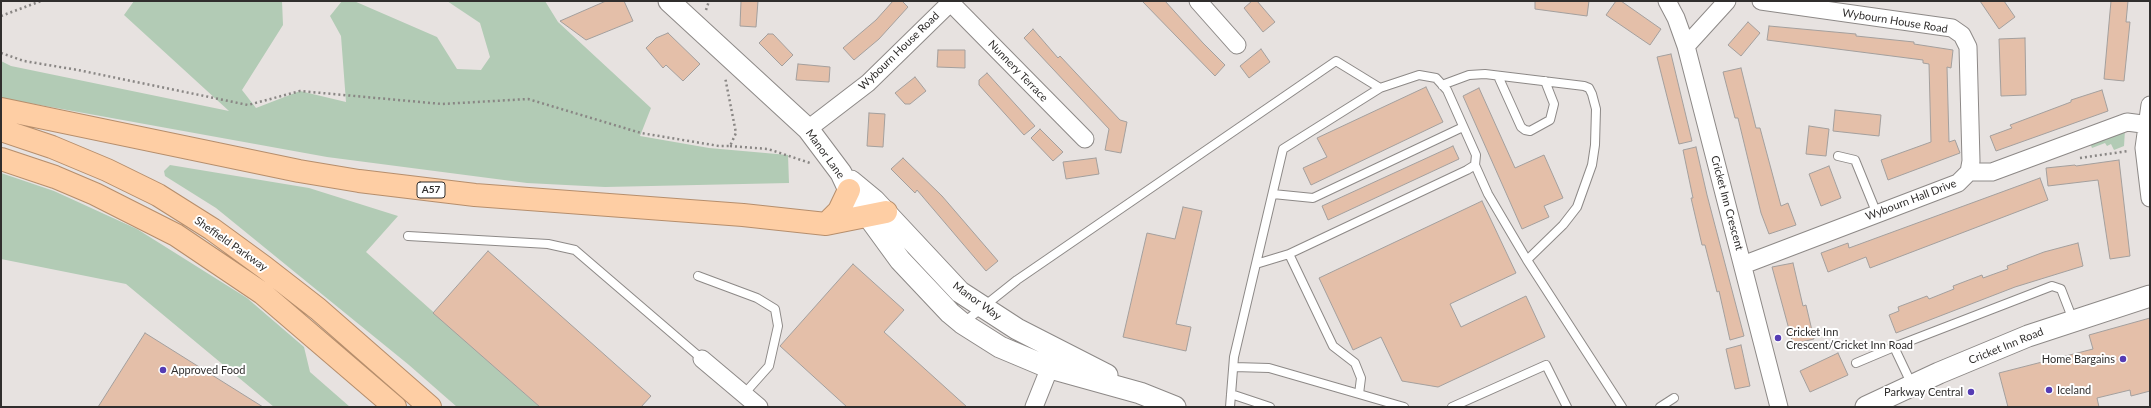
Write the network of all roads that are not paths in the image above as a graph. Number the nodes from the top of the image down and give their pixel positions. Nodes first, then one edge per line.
1 (1198, 1) edge
2 (1667, 1) edge
3 (1727, 1) edge
4 (1761, 1) edge
5 (951, 2) edge
6 (674, 3) edge
7 (1237, 44) dead end
8 (1686, 46) junction
9 (1498, 76) junction
10 (1545, 81) junction
11 (1442, 85) junction
12 (1380, 88) junction
13 (2150, 105) edge
14 (1, 109) edge
15 (2149, 125) edge
16 (1463, 127) junction
17 (808, 129) junction
18 (1, 130) edge
19 (1085, 140) dead end
20 (1838, 156) dead end
21 (1, 159) edge
22 (1475, 165) junction
23 (1969, 172) junction
24 (845, 182) junction
25 (1272, 194) junction
26 (2150, 198) edge
27 (877, 214) junction
28 (1877, 214) junction
29 (826, 224) junction
30 (408, 236) dead end
31 (1289, 254) junction
32 (1527, 260) junction
33 (1256, 264) junction
34 (1743, 265) junction
35 (698, 276) dead end
36 (2150, 296) edge
37 (982, 307) junction
38 (2074, 321) junction
39 (962, 323) junction
40 (1894, 347) junction
41 (1057, 348) junction
42 (702, 359) joint
43 (1856, 362) dead end
44 (1234, 367) junction
45 (1050, 368) junction
46 (1912, 386) junction
47 (1140, 393) junction
48 (744, 394) junction
49 (1231, 394) junction
50 (1359, 394) junction
51 (1674, 398) dead end
52 (395, 407) edge
53 (430, 407) edge
54 (759, 407) edge
55 (1034, 407) edge
56 (1175, 407) edge
57 (1230, 407) edge
58 (1270, 407) edge
59 (1404, 407) edge
60 (1452, 407) edge
61 (1567, 407) edge
62 (1622, 407) edge
63 (1660, 407) edge
64 (1780, 407) edge
65 (1866, 407) edge

1 - 7 street
2 - 8 street, Cricket Inn Crescent
3 - 8 street
4 - 23 street, Wybourn House Road
5 - 17 street, Wybourn House Road
5 - 19 street, Nunnery Terrace
6 - 17 street, Manor Lane
8 - 34 street, Cricket Inn Crescent
9 - 10 lane
9 - 10 lane
9 - 11 lane
10 - 32 lane
11 - 12 lane
11 - 16 lane
12 - 25 lane
12 - 37 lane
13 - 15 street
14 - 29 highway, A57
15 - 23 street, Wybourn Hall Drive
15 - 26 street
16 - 22 lane
16 - 25 lane
17 - 24 street, Manor Lane
18 - 53 highway, Sheffield Parkway
20 - 28 lane
21 - 52 highway, Sheffield Parkway
22 - 31 lane
22 - 32 lane
23 - 28 street, Wybourn Hall Drive
24 - 27 street, Manor Lane
24 - 29 highway
25 - 33 lane
27 - 29 highway, A57
27 - 37 street, Manor Way
27 - 39 street, Manor Lane
28 - 34 street, Wybourn Hall Drive
30 - 42 lane
31 - 33 lane
31 - 50 lane
32 - 62 lane
33 - 44 lane
34 - 64 street, Cricket Inn Crescent
35 - 48 lane
36 - 38 street, Cricket Inn Road
37 - 39 lane
37 - 41 street, Manor Way
38 - 40 lane
38 - 46 street, Cricket Inn Road
39 - 45 street, Manor Way
40 - 43 lane
40 - 46 lane
41 - 45 street
41 - 47 street, Manor Way
42 - 48 street
44 - 49 lane
44 - 50 lane
45 - 47 street, Manor Way
45 - 55 street
46 - 65 street, Cricket Inn Road
47 - 56 street, Manor Way
48 - 54 street
49 - 57 lane
49 - 58 lane
50 - 59 lane
51 - 63 lane
60 - 61 lane

